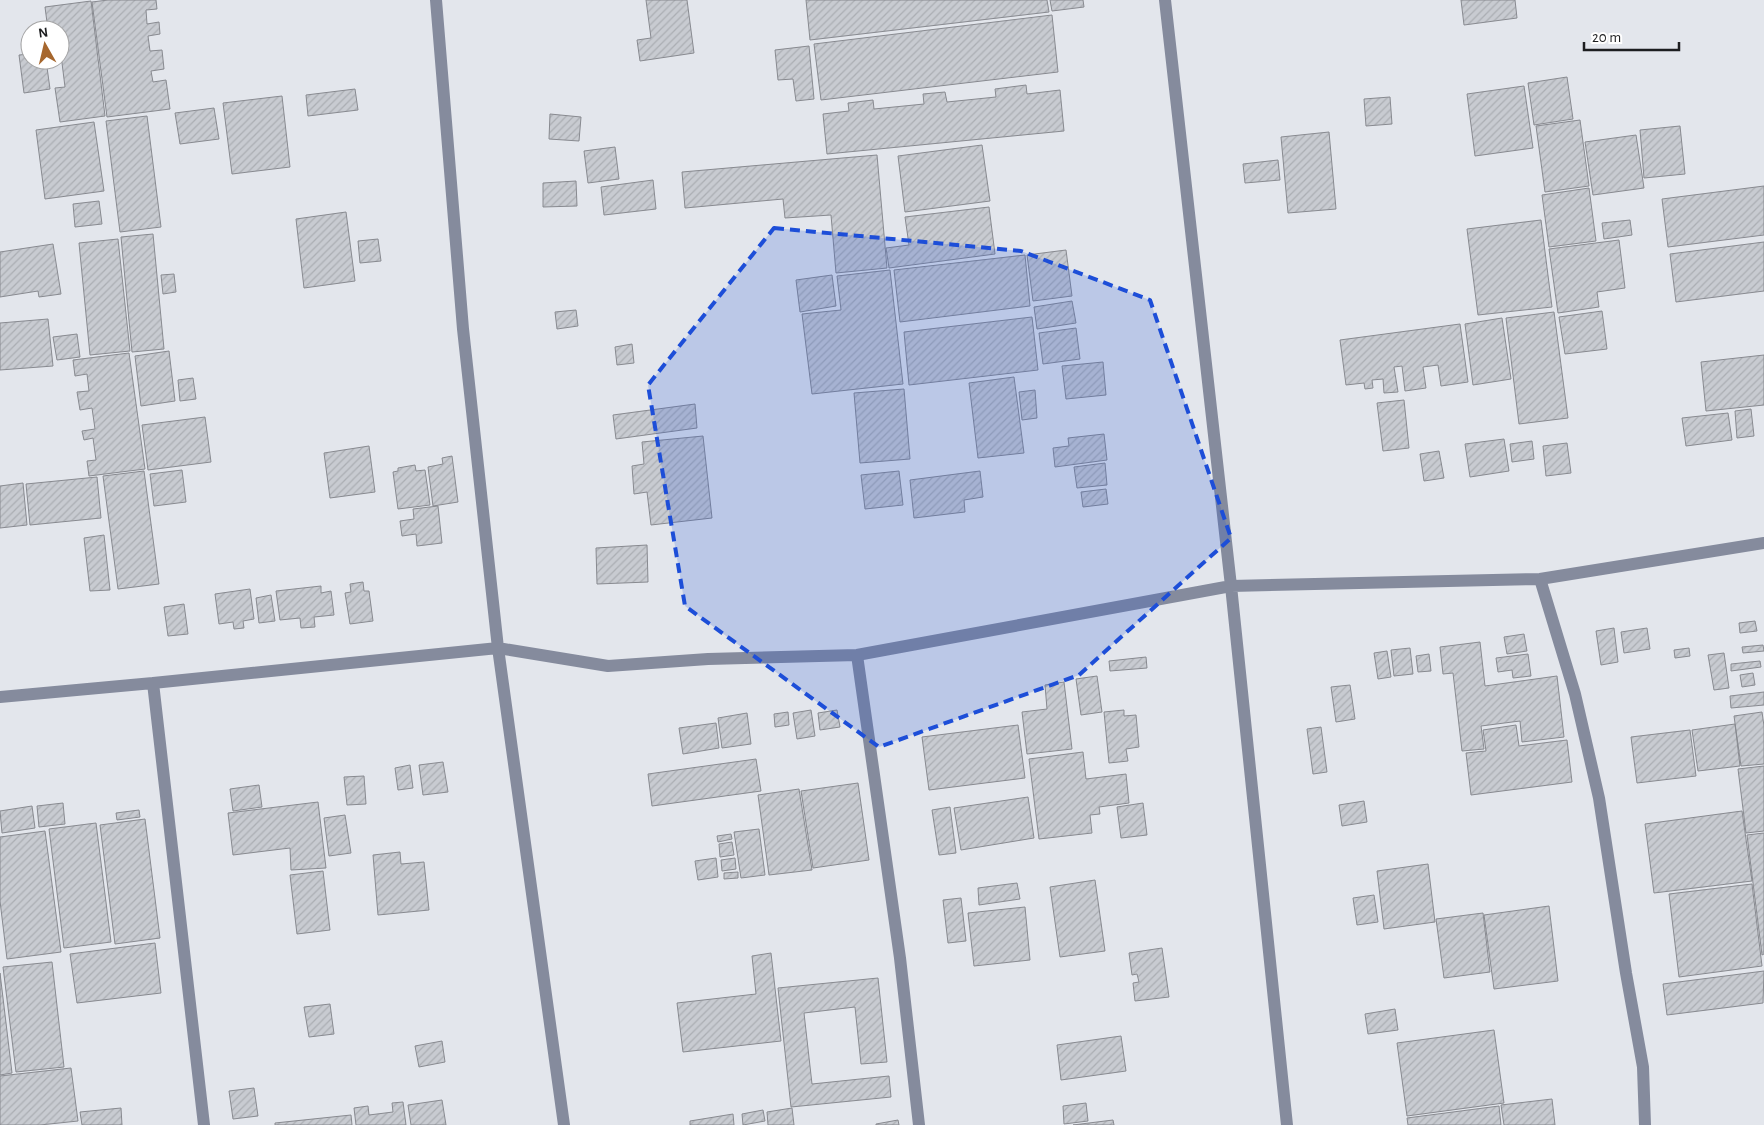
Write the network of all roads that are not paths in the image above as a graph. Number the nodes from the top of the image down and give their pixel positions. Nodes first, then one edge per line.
1 (436, 0) edge
2 (1166, 0) edge
3 (1764, 543) edge
4 (1540, 579) junction
5 (1231, 586) junction
6 (498, 648) junction
7 (857, 655) junction
8 (153, 683) junction
9 (0, 697) edge
10 (204, 1125) edge
11 (564, 1125) edge
12 (919, 1125) edge
13 (1287, 1125) edge
14 (1645, 1125) edge

1 - 6 street
2 - 5 street
3 - 4 street
4 - 5 street
4 - 14 street
5 - 7 street
5 - 13 street
6 - 7 street
6 - 8 street
6 - 11 street
7 - 12 street
8 - 9 street
8 - 10 street

